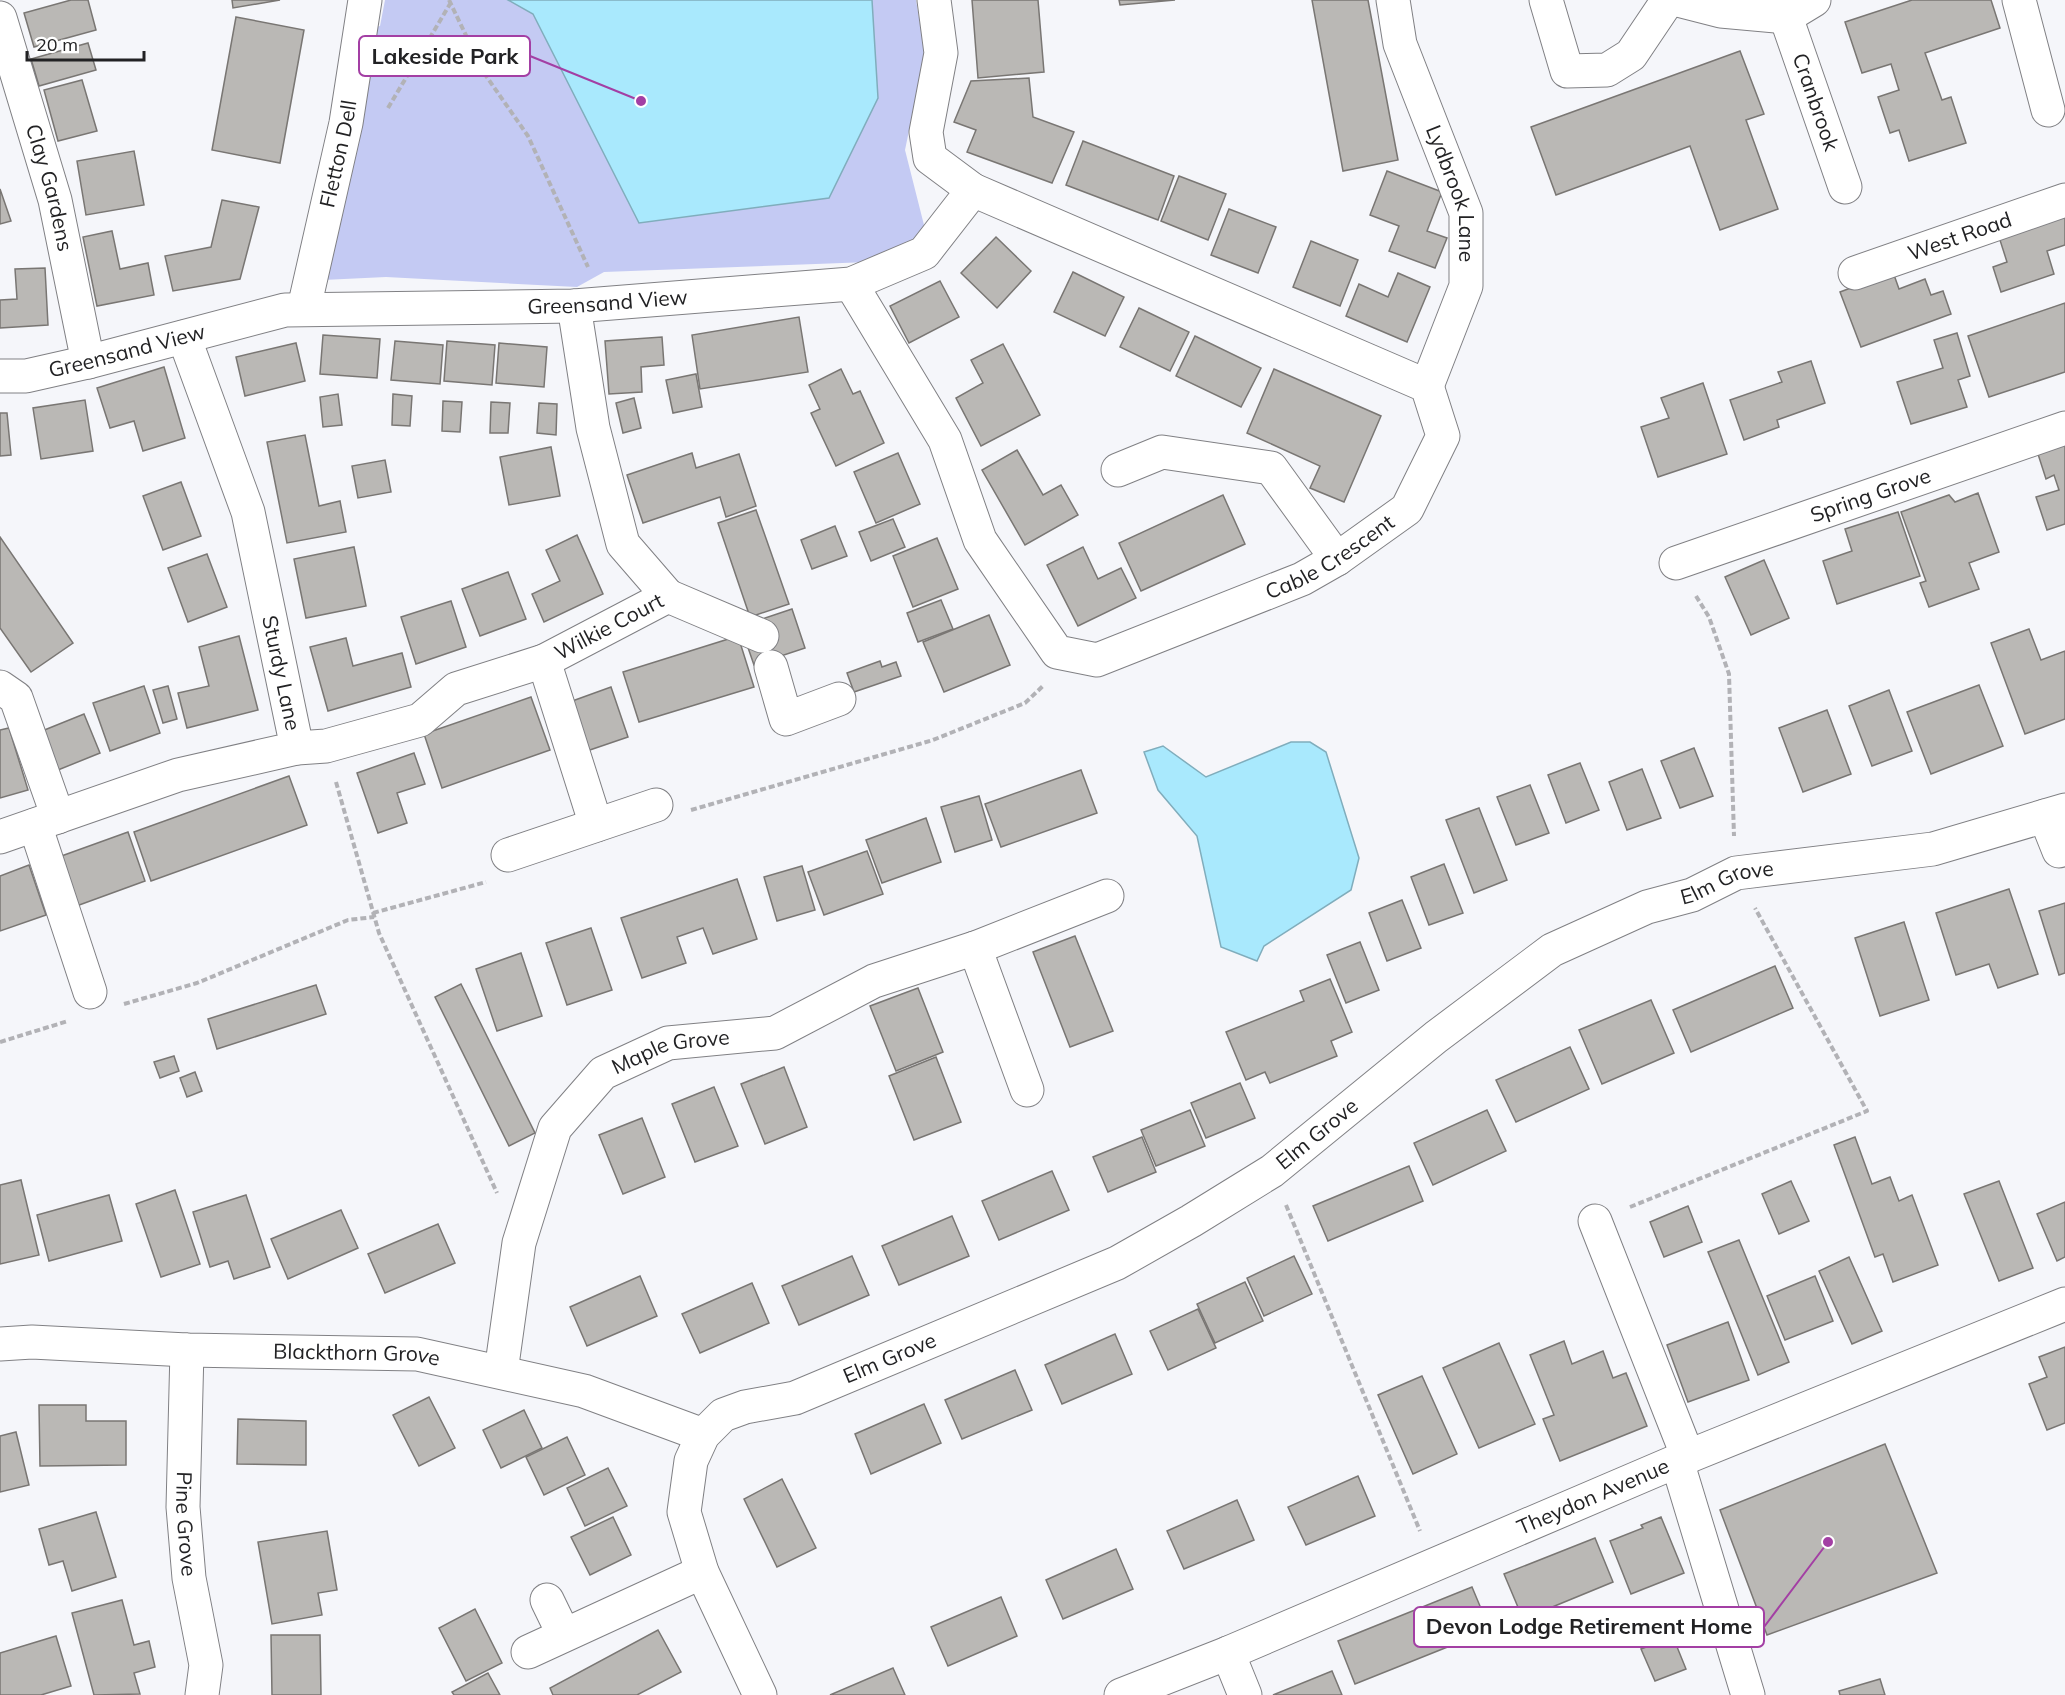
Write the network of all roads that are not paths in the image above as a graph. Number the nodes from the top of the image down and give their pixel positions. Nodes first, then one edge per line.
1 (365, 0) edge
2 (934, 0) edge
3 (1393, 0) edge
4 (1546, 0) edge
5 (1668, 0) edge
6 (1678, 0) edge
7 (1814, 0) edge
8 (2019, 0) edge
9 (1786, 16) junction
10 (0, 18) edge
11 (2048, 110) dead end
12 (1845, 187) dead end
13 (973, 190) junction
14 (2065, 200) edge
15 (1855, 273) dead end
16 (851, 284) junction
17 (589, 304) junction
18 (304, 308) junction
19 (184, 337) junction
20 (88, 362) junction
21 (0, 376) edge
22 (1427, 386) junction
23 (2065, 428) edge
24 (1118, 470) dead end
25 (1337, 559) junction
26 (1676, 563) road end
27 (668, 596) junction
28 (762, 636) dead end
29 (543, 661) junction
30 (771, 668) dead end
31 (0, 687) edge
32 (839, 699) dead end
33 (311, 747) junction
34 (672, 808) road end
35 (2055, 813) edge
36 (47, 821) junction
37 (596, 825) junction
38 (0, 837) edge
39 (2059, 850) dead end
40 (501, 867) road end
41 (1107, 896) dead end
42 (975, 948) junction
43 (84, 1005) road end
44 (1027, 1090) dead end
45 (1595, 1221) road end
46 (2065, 1304) edge
47 (0, 1344) edge
48 (187, 1350) junction
49 (501, 1372) junction
50 (703, 1435) junction
51 (1682, 1459) junction
52 (702, 1572) junction
53 (547, 1600) dead end
54 (564, 1633) junction
55 (528, 1652) dead end
56 (1228, 1653) junction
57 (202, 1695) edge
58 (760, 1695) edge
59 (1121, 1695) edge
60 (1245, 1695) edge
61 (1748, 1695) edge

1 - 18 street, Fletton Dell
2 - 13 street
3 - 22 street, Lydbrook Lane
4 - 5 street
6 - 9 street
7 - 9 street
8 - 11 street
9 - 12 street, Cranbrook
10 - 20 street, Clay Gardens
13 - 16 street, Greensand View
13 - 22 street
14 - 15 street, West Road
16 - 17 street, Greensand View
16 - 25 street, Cable Crescent
17 - 18 street, Greensand View
17 - 27 street, Wilkie Court
18 - 19 street, Greensand View
19 - 20 street, Greensand View
19 - 33 street, Sturdy Lane
20 - 21 street, Greensand View
22 - 25 street, Cable Crescent
23 - 26 street, Spring Grove
24 - 25 street
27 - 28 street
27 - 29 street, Wilkie Court
29 - 33 street, Wilkie Court
29 - 37 street
30 - 32 street
31 - 36 street
33 - 36 street, Sturdy Lane
34 - 37 street
35 - 39 street
35 - 50 street, Elm Grove
36 - 38 street, Sturdy Lane
36 - 43 street
37 - 40 street
41 - 42 street, Maple Grove
42 - 44 street
42 - 49 street, Maple Grove
45 - 51 street
46 - 51 street, Theydon Avenue
47 - 48 street, Blackthorn Grove
48 - 49 street, Blackthorn Grove
48 - 57 street, Pine Grove
49 - 50 street, Blackthorn Grove
50 - 52 street, Elm Grove
51 - 56 street, Theydon Avenue
51 - 61 street
52 - 54 street
52 - 58 street, Elm Grove
53 - 54 street
54 - 55 street
56 - 59 street, Theydon Avenue
56 - 60 street

